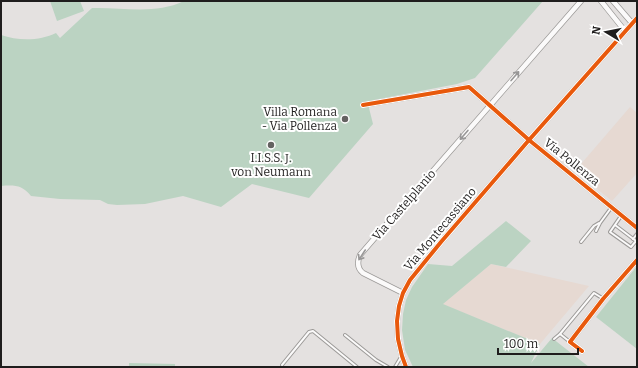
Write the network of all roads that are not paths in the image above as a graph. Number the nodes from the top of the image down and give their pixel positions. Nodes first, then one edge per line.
1 (581, 1) edge
2 (601, 1) edge
3 (613, 1) edge
4 (637, 18) edge
5 (632, 23) junction
6 (625, 31) junction
7 (363, 105) dead end
8 (490, 106) junction
9 (530, 140) junction
10 (612, 207) junction
11 (622, 215) junction
12 (600, 223) junction
13 (615, 225) junction
14 (637, 228) edge
15 (596, 231) dead end
16 (637, 234) edge
17 (633, 239) junction
18 (581, 242) dead end
19 (637, 260) edge
20 (403, 293) junction
21 (603, 299) junction
22 (560, 334) junction
23 (345, 336) dead end
24 (554, 339) dead end
25 (570, 342) junction
26 (582, 351) dead end
27 (402, 356) junction
28 (282, 365) dead end
29 (357, 367) edge
30 (388, 367) edge
31 (395, 367) edge
32 (406, 367) edge

8 -> 1 street, Via Castelplanio
2 - 6 street
3 - 5 street
4 - 5 street, Via Montecassiano
5 - 6 street, Via Montecassiano
6 - 9 street, Via Montecassiano
7 - 8 street, Via Pollenza
8 - 9 street, Via Pollenza
8 -> 20 street, Via Castelplanio
9 - 10 street, Via Pollenza
9 - 20 street, Via Montecassiano
10 - 11 street, Via Pollenza
10 - 12 lane
11 - 13 lane
11 - 14 street, Via Pollenza
12 - 15 lane
12 - 18 lane
13 - 17 lane
13 - 17 lane
16 - 17 lane
19 - 21 street
20 - 27 street, Via Montecassiano
21 - 22 lane
21 - 25 street
22 - 24 lane
22 - 25 lane
23 - 30 lane
25 - 26 street
27 - 31 lane
27 - 32 street, Via Montecassiano
28 - 29 lane

